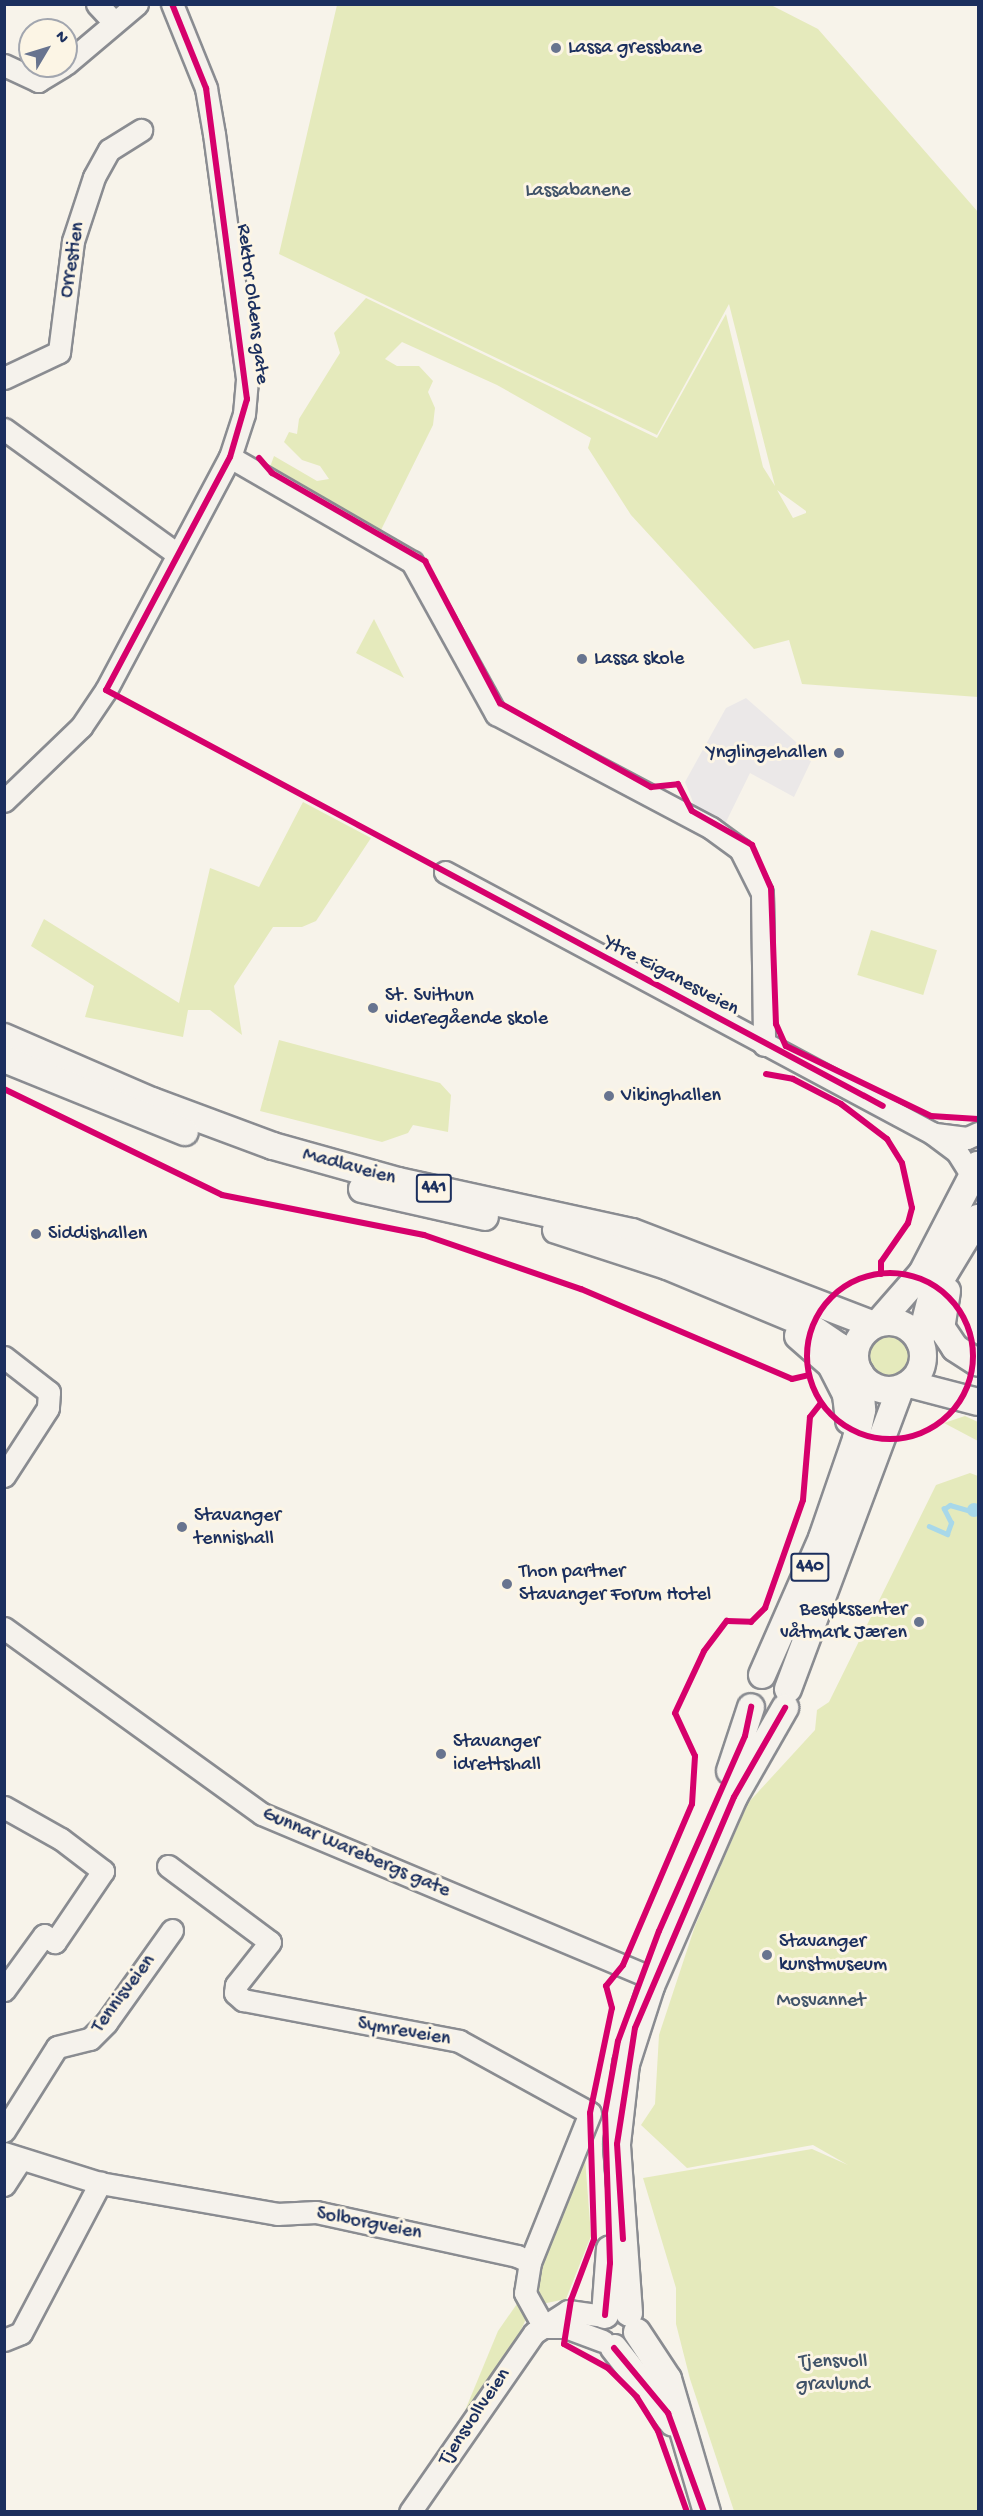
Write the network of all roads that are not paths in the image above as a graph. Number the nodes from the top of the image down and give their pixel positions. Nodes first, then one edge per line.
1 (97, 4) edge
2 (137, 4) edge
3 (172, 4) edge
4 (114, 22) junction
5 (78, 53) edge
6 (4, 65) edge
7 (18, 72) edge
8 (141, 130) dead end
9 (4, 378) edge
10 (4, 429) edge
11 (230, 457) junction
12 (176, 553) junction
13 (4, 801) edge
14 (445, 872) dead end
15 (4, 1037) edge
16 (764, 1045) junction
17 (4, 1059) edge
18 (978, 1132) edge
19 (932, 1133) junction
20 (976, 1172) edge
21 (978, 1218) edge
22 (964, 1249) junction
23 (776, 1310) junction
24 (876, 1324) junction
25 (921, 1344) junction
26 (4, 1357) edge
27 (978, 1363) edge
28 (858, 1371) junction
29 (978, 1377) edge
30 (904, 1386) junction
31 (978, 1402) edge
32 (848, 1454) junction
33 (4, 1476) edge
34 (4, 1628) edge
35 (762, 1675) junction
36 (787, 1698) junction
37 (751, 1707) junction
38 (4, 1807) edge
39 (168, 1866) dead end
40 (172, 1930) dead end
41 (642, 1974) junction
42 (4, 1990) edge
43 (4, 2131) edge
44 (12, 2156) edge
45 (100, 2183) junction
46 (4, 2185) edge
47 (530, 2262) junction
48 (619, 2319) junction
49 (544, 2327) junction
50 (4, 2340) edge
51 (609, 2344) junction
52 (410, 2511) edge
53 (706, 2511) edge

1 - 4 street
2 - 4 street
3 - 11 street, Rektor Oldens gate
4 - 5 street
6 - 7 street
8 - 9 street, Orrestien
10 - 12 street
11 - 12 street, Rektor Oldens gate
11 - 16 street
12 - 13 street, Rektor Oldens gate
14 - 16 street, Ytre Eiganesveien
15 - 24 main road, Madlaveien / 441
16 - 19 street, Ytre Eiganesveien
17 - 23 main road, Madlaveien / 441
18 - 19 street, Ytre Eiganesveien
19 - 20 street, Ytre Eiganesveien
20 - 24 main road
21 - 22 main road
22 - 25 main road
22 - 27 main road
23 - 28 main road, Madlaveien / 441
23 - 32 main road
24 - 25 main road, 441
24 - 28 main road
25 - 29 main road, 441
25 - 30 main road
26 - 33 street
28 - 30 main road, 441
28 - 32 main road, 440
30 - 31 main road, 441
30 - 36 main road, 440
32 - 35 main road, 440
34 - 41 street, Gunnar Warebergs gate
35 - 36 main road
35 - 37 main road, 440
36 - 37 main road
36 - 48 main road, 440
37 - 41 main road, 440
38 - 42 street
39 - 47 street, Symreveien
40 - 43 street, Tennisveien
41 - 48 main road, 440
44 - 45 street, Solborgveien
44 - 46 street, Solborgveien
45 - 47 street, Solborgveien
45 - 50 street
47 - 49 street
48 - 49 street, Tjensvollveien
48 - 51 main road, 440
48 - 51 main road
48 - 53 main road, 440
49 - 51 street
49 - 52 street, Tjensvollveien
51 - 53 main road, 440

